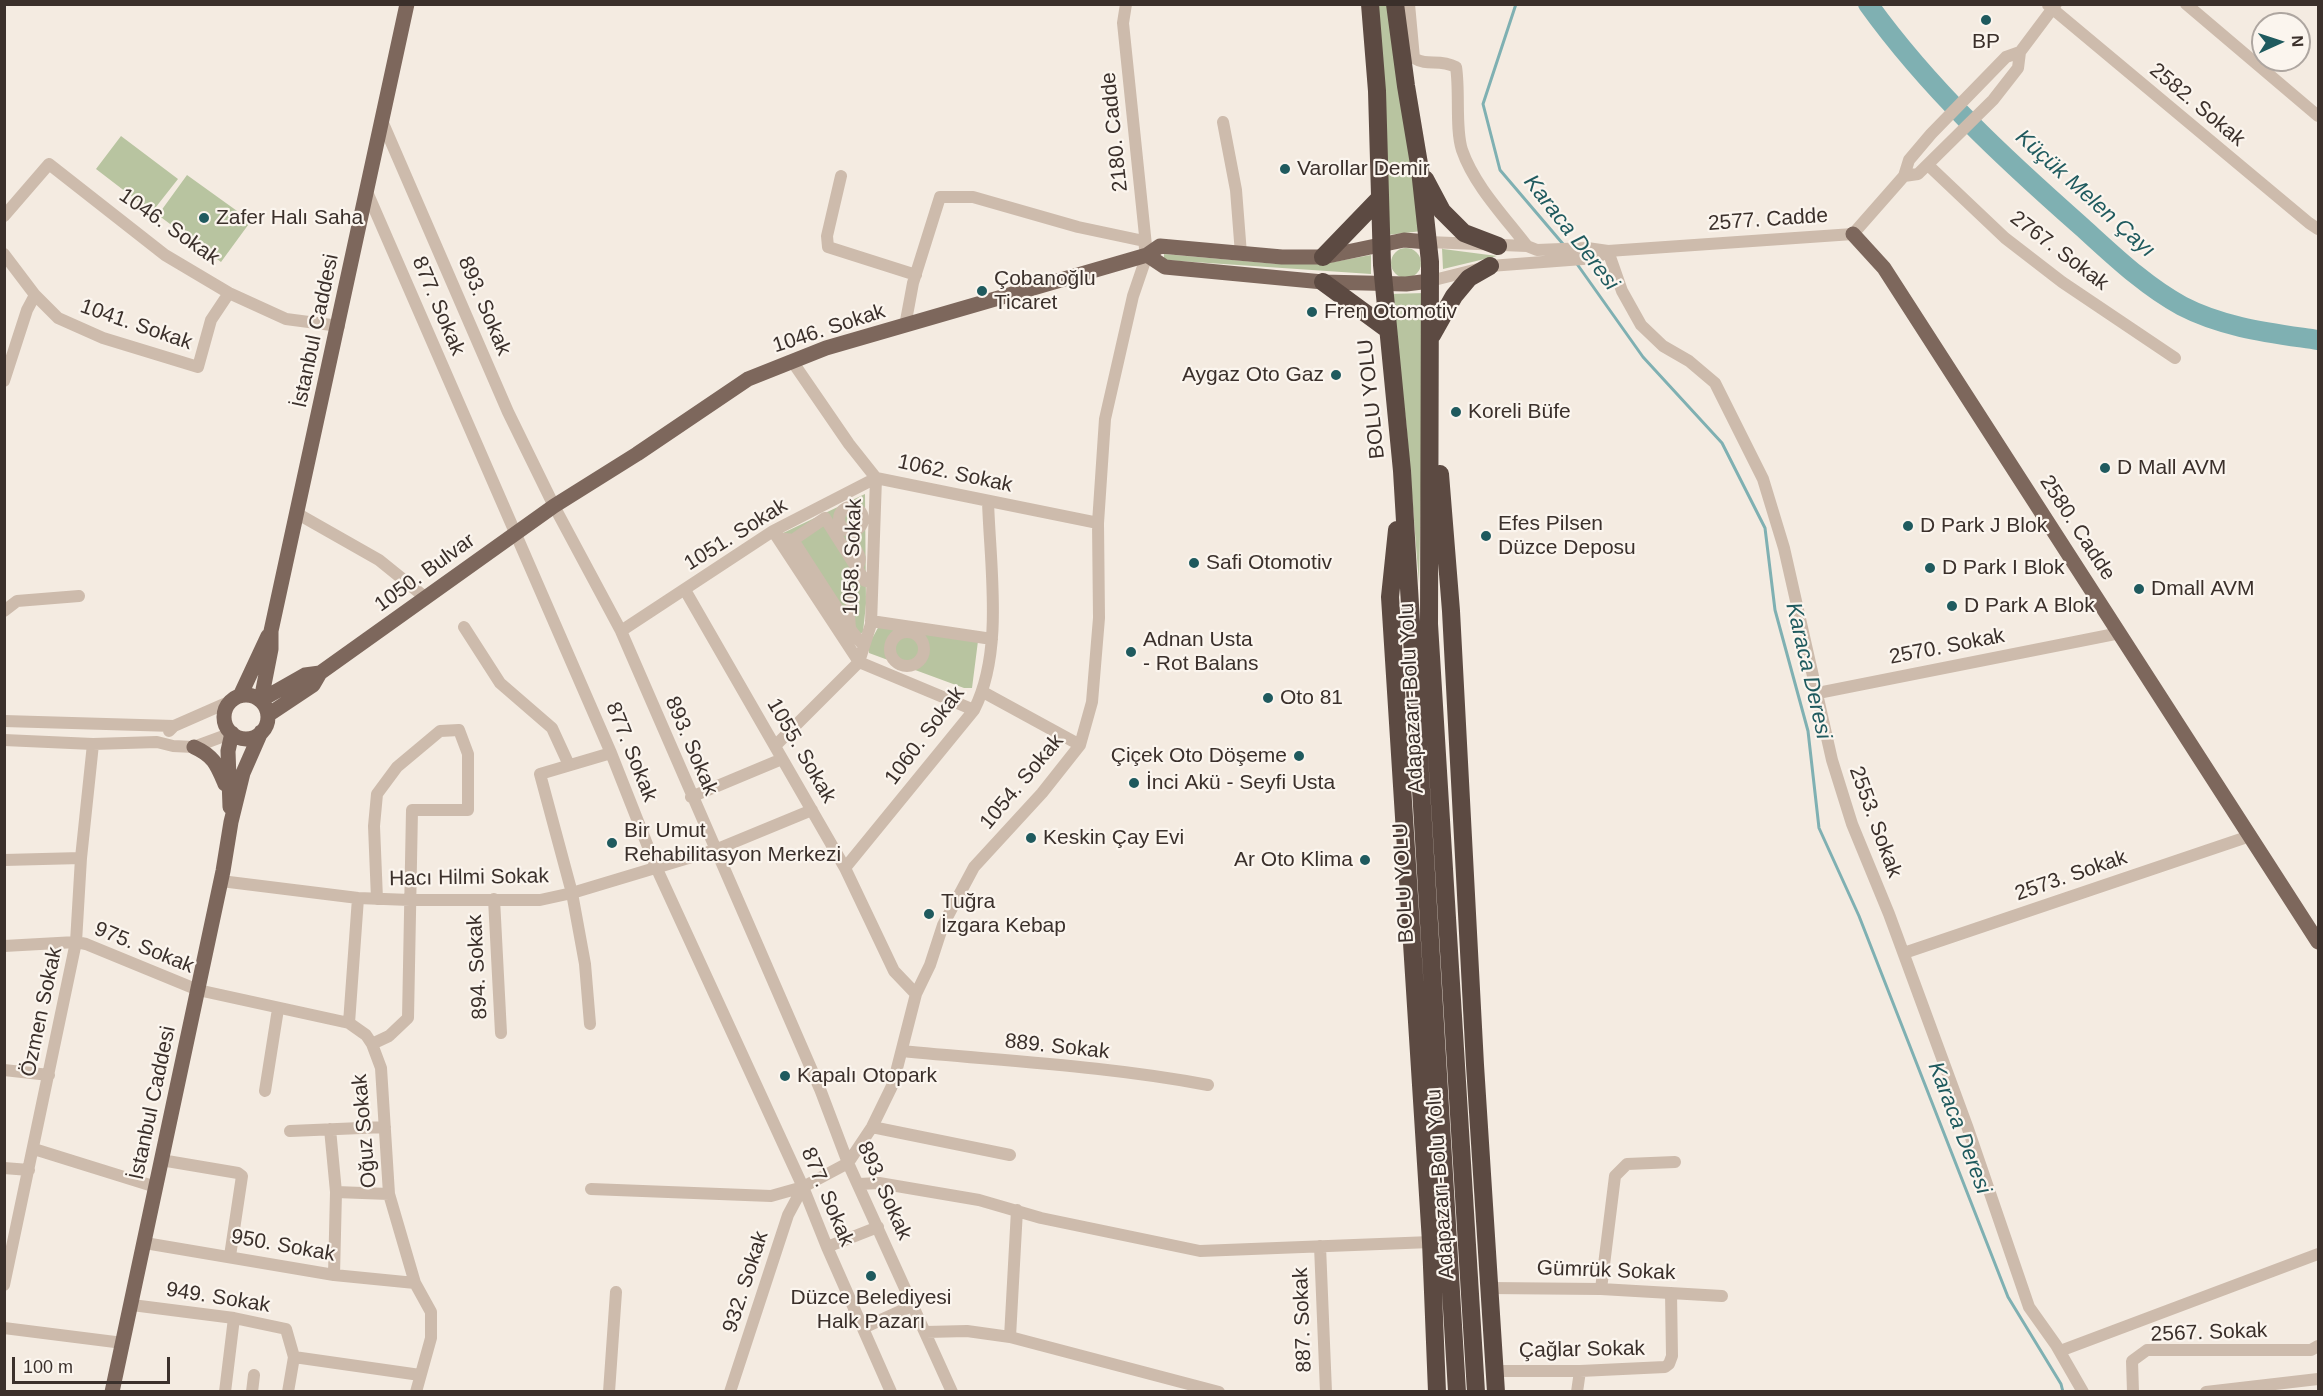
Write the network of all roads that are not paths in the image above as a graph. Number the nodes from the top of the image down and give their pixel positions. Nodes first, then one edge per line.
1 (407, 4) edge
2 (1126, 4) edge
3 (1370, 4) edge
4 (1395, 4) edge
5 (1409, 4) edge
6 (2186, 4) edge
7 (2052, 6) edge
8 (2020, 52) junction
9 (2319, 116) edge
10 (382, 120) junction
11 (1223, 122) dead end
12 (1928, 165) junction
13 (1420, 170) junction
14 (841, 176) dead end
15 (1904, 176) junction
16 (367, 192) junction
17 (1379, 198) junction
18 (4, 216) edge
19 (2319, 229) edge
20 (1853, 234) junction
21 (1428, 242) junction
22 (1381, 246) junction
23 (1498, 246) junction
24 (1532, 248) junction
25 (1608, 251) junction
26 (4, 254) edge
27 (1241, 254) junction
28 (1147, 255) junction
29 (1323, 257) junction
30 (1490, 266) junction
31 (1382, 273) junction
32 (916, 275) junction
33 (1430, 280) junction
34 (1323, 282) junction
35 (229, 293) junction
36 (34, 295) junction
37 (339, 326) junction
38 (905, 326) junction
39 (1387, 329) junction
40 (1431, 337) junction
41 (2175, 358) dead end
42 (792, 361) junction
43 (4, 381) edge
44 (1430, 403) junction
45 (1402, 471) junction
46 (876, 478) junction
47 (862, 485) junction
48 (988, 501) junction
49 (554, 506) junction
50 (857, 509) junction
51 (298, 514) junction
52 (1098, 524) junction
53 (837, 528) junction
54 (855, 530) junction
55 (516, 534) junction
56 (776, 535) junction
57 (793, 540) junction
58 (857, 568) junction
59 (869, 581) junction
60 (685, 590) junction
61 (849, 592) junction
62 (79, 596) dead end
63 (426, 598) junction
64 (833, 602) junction
65 (4, 611) edge
66 (871, 621) junction
67 (464, 627) dead end
68 (850, 629) junction
69 (910, 629) junction
70 (271, 631) junction
71 (621, 631) junction
72 (2120, 633) junction
73 (992, 639) junction
74 (864, 646) junction
75 (859, 663) junction
76 (902, 666) junction
77 (320, 672) junction
78 (897, 679) junction
79 (983, 692) junction
80 (1818, 693) junction
81 (235, 698) junction
82 (261, 700) junction
83 (974, 710) junction
84 (268, 715) junction
85 (4, 722) edge
86 (174, 726) junction
87 (261, 732) junction
88 (232, 734) junction
89 (4, 740) edge
90 (157, 742) junction
91 (93, 744) junction
92 (1080, 745) junction
93 (775, 746) junction
94 (194, 747) junction
95 (611, 753) junction
96 (783, 759) junction
97 (569, 765) junction
98 (229, 794) junction
99 (691, 797) junction
100 (812, 810) junction
101 (231, 822) junction
102 (2250, 836) junction
103 (715, 850) junction
104 (81, 858) junction
105 (4, 860) edge
106 (656, 867) junction
107 (845, 868) junction
108 (221, 881) junction
109 (572, 893) junction
110 (358, 898) junction
111 (378, 899) junction
112 (494, 899) junction
113 (410, 900) junction
114 (76, 942) junction
115 (2319, 942) edge
116 (4, 946) edge
117 (1904, 953) junction
118 (198, 990) junction
119 (916, 994) junction
120 (278, 1009) junction
121 (349, 1023) junction
122 (590, 1024) dead end
123 (501, 1033) dead end
124 (372, 1044) junction
125 (902, 1051) junction
126 (4, 1070) edge
127 (49, 1075) junction
128 (1208, 1085) dead end
129 (265, 1091) dead end
130 (385, 1127) junction
131 (872, 1127) junction
132 (330, 1129) junction
133 (290, 1131) dead end
134 (34, 1149) junction
135 (1010, 1155) dead end
136 (161, 1160) junction
137 (1675, 1162) dead end
138 (849, 1163) junction
139 (4, 1168) edge
140 (29, 1170) junction
141 (858, 1184) junction
142 (156, 1187) junction
143 (803, 1187) junction
144 (591, 1189) dead end
145 (336, 1192) junction
146 (389, 1194) junction
147 (1017, 1210) junction
148 (878, 1227) junction
149 (1431, 1242) junction
150 (145, 1243) junction
151 (1320, 1246) junction
152 (827, 1247) junction
153 (2319, 1254) edge
154 (231, 1256) junction
155 (334, 1275) junction
156 (415, 1283) junction
157 (4, 1285) edge
158 (1489, 1288) junction
159 (1601, 1289) junction
160 (616, 1292) dead end
161 (1671, 1293) junction
162 (1722, 1296) dead end
163 (132, 1305) junction
164 (914, 1305) junction
165 (234, 1318) junction
166 (4, 1328) edge
167 (862, 1328) junction
168 (926, 1332) junction
169 (1010, 1337) junction
170 (123, 1343) junction
171 (2319, 1346) edge
172 (2060, 1351) junction
173 (294, 1357) junction
174 (1494, 1371) junction
175 (1580, 1371) junction
176 (254, 1375) dead end
177 (420, 1375) junction
178 (2319, 1379) edge
179 (1180, 1387) edge
180 (112, 1392) edge
181 (225, 1392) edge
182 (252, 1392) edge
183 (288, 1392) edge
184 (416, 1392) edge
185 (609, 1392) edge
186 (730, 1392) edge
187 (891, 1392) edge
188 (952, 1392) edge
189 (1219, 1392) edge
190 (1326, 1392) edge
191 (1437, 1392) edge
192 (1457, 1392) edge
193 (1476, 1392) edge
194 (1496, 1392) edge
195 (1577, 1392) edge
196 (2083, 1392) edge
197 (2133, 1392) edge
198 (2206, 1392) edge

1 - 10 main road, İstanbul Caddesi
2 - 28 street, 2180. Cadde
3 - 17 highway, BOLU YOLU
4 - 13 highway, Adapazarı-Bolu Yolu
5 - 24 street
6 - 9 street
7 - 8 street
7 - 19 street, 2582. Sokak
8 - 12 street
8 - 15 street
10 - 16 main road, İstanbul Caddesi
10 - 49 street, 893. Sokak
11 - 27 street
12 - 15 street
12 - 41 street, 2767. Sokak
13 - 21 highway, Adapazarı-Bolu Yolu
13 - 23 highway
14 - 32 street
15 - 20 street, 2577. Cadde
16 - 37 main road, İstanbul Caddesi
16 - 55 street, 877. Sokak
17 - 22 highway, BOLU YOLU
17 - 29 highway
18 - 35 street, 1046. Sokak
20 - 25 street, 2577. Cadde
20 - 72 main road, 2580. Cadde
21 - 22 main road, 1046. Sokak
21 - 23 street
21 - 33 highway, Adapazarı-Bolu Yolu
22 - 29 main road, 1046. Sokak
22 - 31 highway, BOLU YOLU
23 - 24 street
24 - 25 street
25 - 30 street
25 - 80 street, 2553. Sokak
26 - 36 street
27 - 28 main road, 1046. Sokak
27 - 29 main road, 1046. Sokak
28 - 32 street
28 - 34 main road
28 - 38 main road, 1046. Sokak
28 - 52 street, 1054. Sokak
30 - 33 street
30 - 40 highway
31 - 33 main road
31 - 34 main road
31 - 39 highway, BOLU YOLU
32 - 38 street
33 - 40 highway, Adapazarı-Bolu Yolu
34 - 39 highway
35 - 36 street, 1041. Sokak
35 - 37 street, 1046. Sokak
36 - 43 street
37 - 51 main road, İstanbul Caddesi
38 - 42 main road, 1046. Sokak
39 - 45 highway, BOLU YOLU
40 - 44 highway, Adapazarı-Bolu Yolu
42 - 46 street, 1062. Sokak
42 - 49 main road, 1046. Sokak
44 - 158 highway
44 - 193 highway, Adapazarı-Bolu Yolu
45 - 149 highway
45 - 192 highway, BOLU YOLU
46 - 47 street, 1051. Sokak
46 - 48 street, 1062. Sokak
46 - 59 street, 1058. Sokak
47 - 50 street
47 - 56 street, 1051. Sokak
48 - 52 street, 1062. Sokak
48 - 73 street, 1060. Sokak
49 - 55 main road, 1050. Bulvar
49 - 71 street, 893. Sokak
50 - 53 street
50 - 54 street
51 - 63 street
51 - 70 main road, İstanbul Caddesi
52 - 92 street, 1054. Sokak
53 - 54 street
53 - 57 street
53 - 58 street
54 - 58 street
55 - 63 main road, 1050. Bulvar
55 - 95 street, 877. Sokak
56 - 57 street
56 - 60 street, 1051. Sokak
56 - 75 street
57 - 64 street
58 - 59 street
59 - 61 street
59 - 66 street, 1058. Sokak
60 - 71 street, 1051. Sokak
60 - 93 street, 1055. Sokak
61 - 64 street
61 - 68 street
62 - 65 street
63 - 77 main road, 1050. Bulvar
64 - 68 street
66 - 69 street
66 - 74 street, 1058. Sokak
67 - 97 street
68 - 74 street
69 - 73 street
69 - 76 street
69 - 76 street
70 - 81 main road, İstanbul Caddesi
70 - 82 main road, İstanbul Caddesi
71 - 99 street, 893. Sokak
72 - 80 street, 2570. Sokak
72 - 102 main road, 2580. Cadde
73 - 79 street, 1060. Sokak
74 - 75 street, 1058. Sokak
75 - 78 street
75 - 93 street, 1058. Sokak
76 - 78 street
77 - 82 main road
77 - 84 main road
78 - 83 street
79 - 83 street, 1060. Sokak
79 - 92 street
80 - 117 street, 2553. Sokak
81 - 82 main road
81 - 86 street
81 - 88 main road
82 - 84 main road
83 - 107 street, 1060. Sokak
84 - 87 main road
85 - 86 street
86 - 90 street
87 - 88 main road
87 - 101 main road, İstanbul Caddesi
88 - 94 street
88 - 98 main road, İstanbul Caddesi
89 - 91 street
90 - 91 street
90 - 94 street
91 - 104 street, Özmen Sokak
92 - 119 street, 1054. Sokak
93 - 96 street, 1055. Sokak
94 - 98 main road
95 - 97 street
95 - 106 street, 877. Sokak
96 - 99 street
96 - 100 street, 1055. Sokak
97 - 109 street
98 - 101 main road, İstanbul Caddesi
99 - 103 street, 893. Sokak
100 - 103 street, Hacı Hilmi Sokak
100 - 107 street, 1055. Sokak
101 - 108 main road, İstanbul Caddesi
102 - 115 main road, 2580. Cadde
102 - 117 street, 2573. Sokak
103 - 106 street, Hacı Hilmi Sokak
103 - 138 street, 893. Sokak
104 - 105 street
104 - 114 street, Özmen Sokak
106 - 109 street, Hacı Hilmi Sokak
106 - 143 street, 877. Sokak
107 - 119 street, 1055. Sokak
108 - 110 street, Hacı Hilmi Sokak
108 - 118 main road, İstanbul Caddesi
109 - 112 street, Hacı Hilmi Sokak
109 - 122 street
110 - 111 street, Hacı Hilmi Sokak
110 - 121 street
111 - 113 street, Hacı Hilmi Sokak
111 - 113 street
112 - 113 street, Hacı Hilmi Sokak
112 - 123 street, 894. Sokak
113 - 124 street
114 - 116 street, 975. Sokak
114 - 118 street, 975. Sokak
114 - 127 street, Özmen Sokak
117 - 172 street, 2553. Sokak
118 - 120 street
118 - 136 main road, İstanbul Caddesi
119 - 125 street, 1054. Sokak
120 - 121 street
120 - 129 street
121 - 124 street, Oğuz Sokak
124 - 130 street, Oğuz Sokak
125 - 128 street, 889. Sokak
125 - 131 street, 1054. Sokak
126 - 127 street
127 - 134 street, Özmen Sokak
130 - 132 street
130 - 146 street, Oğuz Sokak
131 - 135 street
131 - 138 street, 1054. Sokak
132 - 133 street
132 - 145 street
134 - 140 street, Özmen Sokak
134 - 142 street
136 - 142 main road, İstanbul Caddesi
136 - 154 street
137 - 159 street
138 - 141 street, 893. Sokak
138 - 143 street
139 - 140 street
140 - 157 street, Özmen Sokak
141 - 147 street
141 - 148 street, 893. Sokak
142 - 150 main road, İstanbul Caddesi
143 - 144 street
143 - 152 street, 877. Sokak
143 - 186 street, 932. Sokak
145 - 146 street
145 - 155 street
146 - 156 street, Oğuz Sokak
147 - 151 street
147 - 169 street
148 - 152 street
148 - 164 street, 893. Sokak
149 - 151 street
149 - 191 highway
150 - 154 street, 950. Sokak
150 - 163 main road, İstanbul Caddesi
151 - 190 street, 887. Sokak
152 - 167 street, 877. Sokak
153 - 172 street
154 - 155 street, 950. Sokak
155 - 156 street, 950. Sokak
156 - 177 street, Oğuz Sokak
158 - 159 street, Gümrük Sokak
158 - 174 highway
159 - 161 street, Gümrük Sokak
160 - 185 street
161 - 162 street, Gümrük Sokak
161 - 175 street, Çağlar Sokak
163 - 165 street, 949. Sokak
163 - 170 main road, İstanbul Caddesi
164 - 167 street
164 - 168 street, 893. Sokak
165 - 173 street, 949. Sokak
165 - 181 street
166 - 170 street
167 - 187 street, 877. Sokak
168 - 169 street
168 - 188 street, 893. Sokak
169 - 179 street
170 - 180 main road, İstanbul Caddesi
171 - 197 street, 2567. Sokak
172 - 196 street, 2553. Sokak
173 - 177 street
173 - 183 street
174 - 175 street, Çağlar Sokak
174 - 194 highway
175 - 195 street
176 - 182 street
177 - 184 street, Oğuz Sokak
178 - 198 street
179 - 189 street

